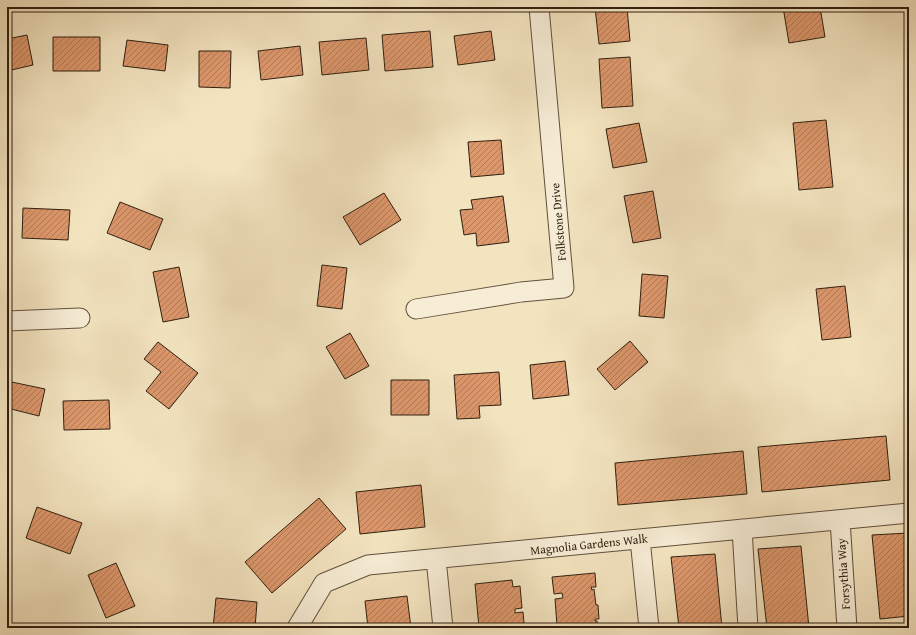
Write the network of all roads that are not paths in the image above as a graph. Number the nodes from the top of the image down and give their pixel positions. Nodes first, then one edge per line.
1 (539, 7) edge
2 (416, 308) dead end
3 (80, 318) dead end
4 (7, 321) edge
5 (909, 513) edge
6 (840, 520) junction
7 (742, 529) junction
8 (640, 539) junction
9 (436, 559) junction
10 (297, 628) edge
11 (443, 628) edge
12 (649, 628) edge
13 (748, 628) edge
14 (847, 628) edge

1 - 2 street, Folkstone Drive
3 - 4 street
5 - 6 street, Magnolia Gardens Walk
6 - 7 street, Magnolia Gardens Walk
6 - 14 street, Forsythia Way
7 - 8 street, Magnolia Gardens Walk
7 - 13 street
8 - 9 street, Magnolia Gardens Walk
8 - 12 street
9 - 10 street, Magnolia Gardens Walk
9 - 11 street

